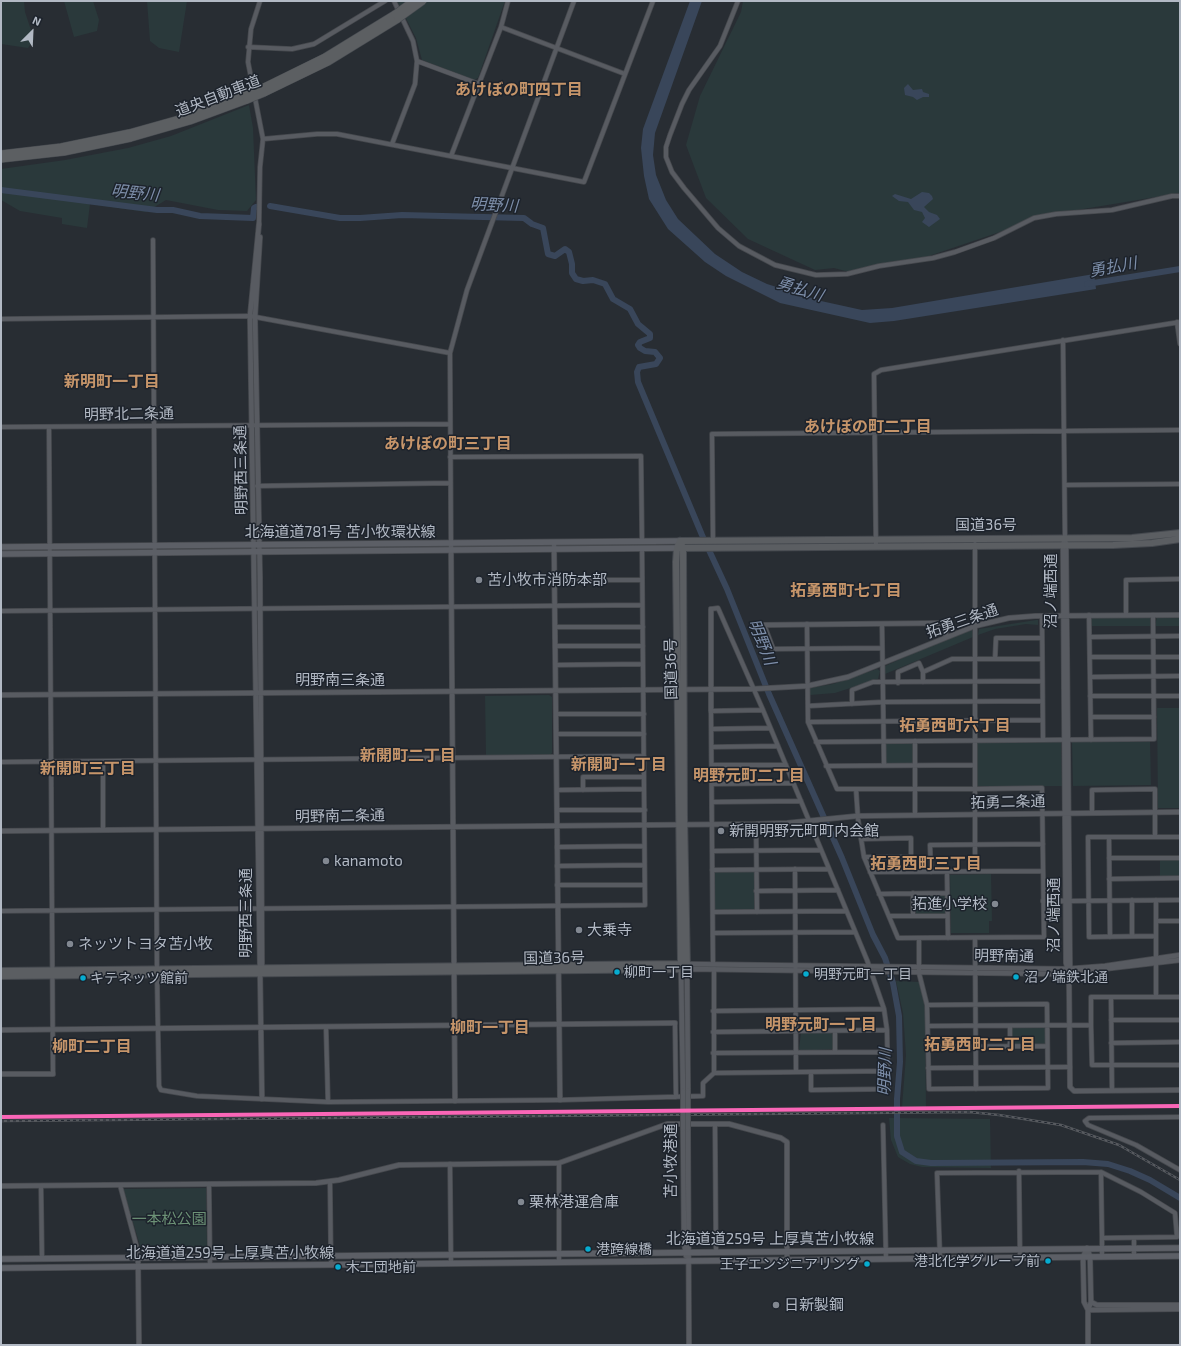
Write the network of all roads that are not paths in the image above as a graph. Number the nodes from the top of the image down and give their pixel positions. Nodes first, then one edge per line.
1 (260, 1) edge
2 (385, 1) edge
3 (394, 1) edge
4 (413, 1) edge
5 (423, 1) edge
6 (508, 1) edge
7 (574, 1) edge
8 (653, 1) edge
9 (738, 1) edge
10 (396, 17) junction
11 (501, 27) junction
12 (248, 46) junction
13 (557, 48) junction
14 (417, 61) junction
15 (625, 74) junction
16 (479, 84) junction
17 (246, 98) junction
18 (263, 139) junction
19 (392, 144) junction
20 (1, 154) edge
21 (451, 156) junction
22 (1, 159) edge
23 (512, 169) junction
24 (1180, 196) edge
25 (259, 224) joint
26 (153, 240) dead end
27 (154, 317) junction
28 (252, 317) junction
29 (1, 318) edge
30 (1178, 322) edge
31 (1063, 340) junction
32 (1180, 344) edge
33 (450, 353) junction
34 (450, 424) junction
35 (254, 425) junction
36 (155, 426) junction
37 (1, 427) edge
38 (48, 427) junction
39 (1180, 430) edge
40 (1064, 432) junction
41 (874, 433) junction
42 (450, 457) junction
43 (450, 483) junction
44 (1180, 484) edge
45 (1065, 485) junction
46 (255, 486) junction
47 (1180, 533) edge
48 (1180, 539) edge
49 (876, 540) junction
50 (642, 541) junction
51 (680, 541) junction
52 (707, 541) junction
53 (974, 541) junction
54 (1065, 542) junction
55 (554, 543) junction
56 (451, 544) junction
57 (257, 545) junction
58 (155, 546) junction
59 (1, 547) edge
60 (876, 547) junction
61 (642, 548) junction
62 (680, 548) junction
63 (555, 549) junction
64 (48, 550) junction
65 (451, 550) junction
66 (257, 552) junction
67 (154, 553) junction
68 (1, 554) edge
69 (555, 580) junction
70 (642, 580) junction
71 (1180, 580) edge
72 (555, 605) junction
73 (642, 605) junction
74 (451, 606) junction
75 (154, 609) junction
76 (258, 609) junction
77 (711, 609) joint
78 (1, 611) edge
79 (48, 611) junction
80 (1065, 615) junction
81 (1089, 615) junction
82 (1126, 615) junction
83 (1153, 615) junction
84 (1180, 615) edge
85 (1042, 616) junction
86 (807, 624) junction
87 (882, 624) junction
88 (975, 626) junction
89 (643, 627) junction
90 (555, 628) junction
91 (1180, 636) edge
92 (946, 637) junction
93 (1090, 637) junction
94 (1153, 637) junction
95 (1042, 638) junction
96 (555, 646) junction
97 (643, 646) junction
98 (807, 648) junction
99 (882, 648) junction
100 (773, 649) joint
101 (1153, 657) junction
102 (1180, 657) edge
103 (1090, 658) junction
104 (995, 659) junction
105 (1042, 659) junction
106 (975, 660) junction
107 (643, 664) junction
108 (556, 665) junction
109 (882, 665) junction
110 (923, 672) junction
111 (1154, 676) junction
112 (1180, 676) edge
113 (1090, 677) junction
114 (1042, 681) junction
115 (923, 682) junction
116 (974, 682) junction
117 (882, 683) junction
118 (898, 683) junction
119 (807, 686) junction
120 (755, 688) junction
121 (644, 689) junction
122 (681, 689) junction
123 (711, 689) junction
124 (556, 690) junction
125 (451, 691) junction
126 (258, 693) junction
127 (155, 694) junction
128 (1, 695) edge
129 (49, 695) junction
130 (1090, 696) junction
131 (1154, 696) junction
132 (1180, 696) edge
133 (974, 701) junction
134 (1042, 701) junction
135 (883, 702) junction
136 (852, 704) junction
137 (808, 706) junction
138 (763, 710) junction
139 (711, 711) junction
140 (556, 714) junction
141 (644, 714) junction
142 (1154, 716) junction
143 (1091, 717) junction
144 (1042, 720) junction
145 (974, 721) junction
146 (808, 722) junction
147 (883, 722) junction
148 (770, 728) junction
149 (712, 729) junction
150 (556, 734) junction
151 (644, 734) junction
152 (1043, 740) junction
153 (1067, 740) junction
154 (1091, 740) junction
155 (883, 741) junction
156 (916, 741) junction
157 (975, 741) junction
158 (816, 742) junction
159 (778, 746) junction
160 (712, 747) junction
161 (644, 756) junction
162 (557, 758) junction
163 (453, 759) junction
164 (259, 760) junction
165 (156, 761) junction
166 (1, 762) edge
167 (50, 762) junction
168 (103, 762) junction
169 (712, 765) junction
170 (786, 765) junction
171 (884, 765) junction
172 (916, 765) junction
173 (974, 765) junction
174 (826, 766) junction
175 (644, 777) junction
176 (793, 783) junction
177 (712, 784) junction
178 (644, 789) junction
179 (856, 789) junction
180 (916, 789) junction
181 (974, 789) junction
182 (557, 790) junction
183 (583, 790) junction
184 (801, 801) junction
185 (712, 802) junction
186 (557, 810) junction
187 (645, 810) junction
188 (1155, 812) junction
189 (1180, 812) edge
190 (1067, 813) junction
191 (1092, 813) junction
192 (1043, 814) junction
193 (915, 815) junction
194 (974, 815) junction
195 (858, 816) junction
196 (811, 821) junction
197 (756, 824) junction
198 (645, 825) junction
199 (682, 825) junction
200 (712, 825) junction
201 (557, 826) junction
202 (453, 827) junction
203 (157, 829) junction
204 (260, 829) junction
205 (103, 830) junction
206 (1, 831) edge
207 (50, 831) junction
208 (1109, 837) junction
209 (1155, 837) junction
210 (1180, 837) edge
211 (861, 839) junction
212 (1043, 844) junction
213 (974, 845) junction
214 (644, 846) junction
215 (557, 847) junction
216 (756, 850) junction
217 (820, 850) junction
218 (712, 851) junction
219 (864, 857) junction
220 (911, 857) junction
221 (1109, 858) junction
222 (1180, 858) edge
223 (644, 865) junction
224 (557, 866) junction
225 (795, 869) junction
226 (829, 869) junction
227 (712, 870) junction
228 (757, 870) junction
229 (975, 871) junction
230 (1043, 871) junction
231 (870, 872) junction
232 (911, 872) junction
233 (930, 872) junction
234 (947, 872) junction
235 (1180, 878) edge
236 (1109, 879) junction
237 (557, 885) junction
238 (644, 885) junction
239 (838, 890) junction
240 (756, 891) junction
241 (795, 891) junction
242 (914, 893) junction
243 (947, 893) junction
244 (879, 894) junction
245 (1110, 900) junction
246 (1132, 900) junction
247 (1156, 900) junction
248 (1180, 900) edge
249 (1043, 901) junction
250 (1068, 901) junction
251 (1089, 901) junction
252 (558, 906) junction
253 (454, 907) junction
254 (260, 908) junction
255 (51, 910) junction
256 (158, 910) junction
257 (1, 911) edge
258 (846, 911) junction
259 (713, 912) junction
260 (757, 912) junction
261 (795, 912) junction
262 (888, 916) junction
263 (913, 916) junction
264 (947, 916) junction
265 (1180, 921) edge
266 (1156, 922) junction
267 (855, 932) junction
268 (713, 933) junction
269 (796, 933) junction
270 (1110, 936) junction
271 (1132, 936) junction
272 (1156, 936) junction
273 (919, 938) junction
274 (948, 938) junction
275 (975, 938) junction
276 (1180, 956) edge
277 (1180, 960) edge
278 (1156, 961) junction
279 (684, 966) junction
280 (872, 966) junction
281 (714, 967) junction
282 (454, 968) junction
283 (558, 968) junction
284 (796, 968) junction
285 (975, 968) junction
286 (261, 969) junction
287 (1069, 969) junction
288 (1, 970) edge
289 (901, 970) junction
290 (919, 970) junction
291 (52, 972) junction
292 (158, 972) junction
293 (874, 972) junction
294 (975, 974) junction
295 (1069, 974) junction
296 (1, 976) edge
297 (1111, 997) junction
298 (1156, 997) junction
299 (1180, 997) edge
300 (927, 1005) junction
301 (975, 1005) junction
302 (884, 1009) junction
303 (796, 1010) junction
304 (713, 1011) junction
305 (1111, 1020) junction
306 (1180, 1020) edge
307 (675, 1023) joint
308 (559, 1025) junction
309 (1069, 1025) junction
310 (1091, 1025) junction
311 (455, 1026) junction
312 (928, 1026) junction
313 (975, 1026) junction
314 (1010, 1026) junction
315 (1047, 1026) junction
316 (326, 1027) junction
317 (261, 1028) junction
318 (158, 1029) junction
319 (1, 1030) edge
320 (53, 1030) junction
321 (887, 1030) junction
322 (796, 1031) junction
323 (835, 1031) junction
324 (713, 1032) junction
325 (1180, 1042) edge
326 (1111, 1043) junction
327 (1047, 1046) junction
328 (928, 1047) junction
329 (976, 1047) junction
330 (1010, 1047) junction
331 (835, 1052) junction
332 (888, 1052) junction
333 (713, 1053) junction
334 (796, 1053) junction
335 (1112, 1065) junction
336 (1180, 1065) edge
337 (1047, 1067) junction
338 (1070, 1067) junction
339 (928, 1068) junction
340 (976, 1068) junction
341 (888, 1071) junction
342 (796, 1072) junction
343 (811, 1072) junction
344 (714, 1073) junction
345 (1, 1074) edge
346 (53, 1074) joint
347 (976, 1089) junction
348 (1112, 1090) junction
349 (1180, 1090) edge
350 (676, 1097) junction
351 (262, 1099) junction
352 (560, 1100) junction
353 (455, 1101) junction
354 (328, 1102) junction
355 (1180, 1117) edge
356 (715, 1124) junction
357 (883, 1125) dead end
358 (558, 1163) junction
359 (450, 1164) junction
360 (1180, 1170) edge
361 (1019, 1171) junction
362 (1101, 1172) junction
363 (330, 1182) junction
364 (209, 1184) junction
365 (120, 1185) junction
366 (1, 1186) edge
367 (41, 1186) junction
368 (1102, 1238) junction
369 (1134, 1238) junction
370 (1087, 1248) junction
371 (1102, 1248) junction
372 (1134, 1248) junction
373 (1180, 1248) edge
374 (1019, 1249) junction
375 (886, 1250) junction
376 (939, 1250) junction
377 (787, 1251) junction
378 (687, 1252) junction
379 (716, 1252) junction
380 (559, 1254) junction
381 (451, 1255) junction
382 (331, 1256) junction
383 (1087, 1256) junction
384 (1102, 1256) junction
385 (1134, 1256) junction
386 (1180, 1256) edge
387 (210, 1257) junction
388 (1020, 1257) junction
389 (42, 1258) junction
390 (138, 1258) junction
391 (886, 1258) junction
392 (940, 1258) junction
393 (1, 1259) edge
394 (787, 1260) junction
395 (688, 1261) junction
396 (559, 1262) junction
397 (451, 1263) junction
398 (331, 1264) junction
399 (210, 1265) junction
400 (138, 1266) junction
401 (1, 1268) edge
402 (1091, 1302) junction
403 (1180, 1305) edge
404 (1180, 1309) edge
405 (1088, 1310) junction
406 (139, 1345) edge
407 (689, 1345) edge
408 (1088, 1345) edge

1 - 12 street, 明野西三条通
2 - 12 street
3 - 14 street
4 - 10 highway, 道央自動車道, bridge
5 - 10 highway, 道央自動車道, bridge
6 - 11 street
7 - 13 street
8 - 15 street
9 - 24 street
10 - 17 highway, 道央自動車道, bridge
11 - 13 street
11 - 16 street
12 - 18 street, 明野西三条通
13 - 15 street
13 - 23 street
14 - 16 street
14 - 19 street
15 - 23 street
16 - 21 street
17 - 20 highway, 道央自動車道
17 - 22 highway, 道央自動車道
18 - 19 street
18 - 25 street, 明野西三条通
19 - 21 street
21 - 23 street
23 - 33 street
25 - 28 street, 明野西三条通
26 - 27 street
27 - 28 street
27 - 29 street
27 - 36 street
28 - 33 street
28 - 35 street, 明野西三条通
30 - 31 street
30 - 32 street
31 - 40 street, 沼ノ端西通
31 - 41 street
33 - 34 street
34 - 35 street, 明野北二条通
34 - 42 street
35 - 36 street, 明野北二条通
35 - 46 street, 明野西三条通
36 - 38 street, 明野北二条通
36 - 58 street
37 - 38 street, 明野北二条通
38 - 64 street
39 - 40 street
40 - 41 street
40 - 45 street, 沼ノ端西通
41 - 49 street
41 - 52 street
42 - 43 street
42 - 50 street
43 - 46 street
43 - 56 street
44 - 45 street
45 - 54 street, 沼ノ端西通
46 - 57 street, 明野西三条通
47 - 54 highway, 国道36号
48 - 54 highway, 国道36号
49 - 52 highway, 国道36号
49 - 53 highway, 国道36号
49 - 60 street
50 - 51 main road, 北海道道781号 苫小牧環状線
50 - 55 main road, 北海道道781号 苫小牧環状線
51 - 52 highway, 国道36号
51 - 62 highway
53 - 54 highway, 国道36号
53 - 60 highway, 国道36号
53 - 88 street
54 - 80 street, 沼ノ端西通
55 - 56 main road, 北海道道781号 苫小牧環状線
55 - 63 street
56 - 57 main road, 北海道道781号 苫小牧環状線
56 - 65 street
57 - 58 main road, 北海道道781号 苫小牧環状線
57 - 66 street, 明野西三条通
58 - 64 main road, 北海道道781号 苫小牧環状線
58 - 67 street
59 - 64 main road, 北海道道781号 苫小牧環状線
60 - 62 highway, 国道36号
61 - 62 main road, 北海道道781号 苫小牧環状線
61 - 63 main road, 北海道道781号 苫小牧環状線
61 - 70 street
62 - 122 highway, 国道36号
63 - 65 main road, 北海道道781号 苫小牧環状線
63 - 69 street
64 - 67 main road, 北海道道781号 苫小牧環状線
64 - 68 main road, 北海道道781号 苫小牧環状線
64 - 79 street
65 - 66 main road, 北海道道781号 苫小牧環状線
65 - 74 street
66 - 67 main road, 北海道道781号 苫小牧環状線
66 - 76 street, 明野西三条通
67 - 75 street
69 - 70 street
69 - 72 street
70 - 73 street
71 - 82 street
72 - 73 street
72 - 74 street
72 - 90 street
73 - 89 street
74 - 76 street
74 - 125 street
75 - 76 street
75 - 79 street
75 - 127 street
76 - 126 street, 明野西三条通
77 - 120 street
77 - 123 street
78 - 79 street
79 - 129 street
80 - 81 street, 拓勇三条通
80 - 85 street, 拓勇三条通
80 - 153 street, 沼ノ端西通
81 - 82 street, 拓勇三条通
81 - 93 street
82 - 83 street, 拓勇三条通
83 - 84 street, 拓勇三条通
83 - 94 street
85 - 88 street, 拓勇三条通
85 - 95 street
86 - 87 street
86 - 98 street
86 - 100 street
87 - 92 street
87 - 99 street
88 - 92 street, 拓勇三条通
88 - 106 street
89 - 90 street
89 - 97 street
90 - 96 street
91 - 94 street
92 - 109 street, 拓勇三条通
93 - 94 street
93 - 103 street
94 - 101 street
95 - 104 street
95 - 105 street
96 - 97 street
96 - 108 street
97 - 107 street
98 - 99 street
98 - 100 street
98 - 119 street
99 - 109 street
101 - 102 street
101 - 103 street
101 - 111 street
103 - 113 street
104 - 105 street
104 - 106 street
105 - 114 street
106 - 110 street
106 - 116 street
107 - 108 street
107 - 121 street
108 - 124 street
109 - 117 street
109 - 119 street, 拓勇三条通
110 - 115 street
110 - 118 street
111 - 112 street
111 - 113 street
111 - 131 street
113 - 130 street
114 - 116 street
114 - 134 street
115 - 116 street
115 - 118 street
116 - 133 street
117 - 118 street
117 - 135 street
117 - 136 street
119 - 120 street, 拓勇三条通
119 - 137 street
120 - 123 street
120 - 138 street
121 - 122 street, 明野南三条通
121 - 124 street, 明野南三条通
121 - 141 street
122 - 123 street
122 - 199 highway, 国道36号
123 - 139 street
124 - 125 street, 明野南三条通
124 - 140 street
125 - 126 street, 明野南三条通
125 - 163 street
126 - 127 street, 明野南三条通
126 - 164 street, 明野西三条通
127 - 129 street, 明野南三条通
127 - 165 street
128 - 129 street, 明野南三条通
129 - 167 street
130 - 131 street
130 - 143 street
131 - 132 street
131 - 142 street
133 - 134 street
133 - 135 street
133 - 145 street
134 - 144 street
135 - 136 street
135 - 147 street
136 - 137 street
137 - 146 street
138 - 139 street
138 - 148 street
139 - 149 street
140 - 141 street
140 - 150 street
141 - 151 street
142 - 143 street
142 - 154 street
143 - 154 street
144 - 145 street
144 - 152 street
145 - 147 street
145 - 157 street
146 - 147 street
146 - 158 street
147 - 155 street
148 - 149 street
148 - 159 street
149 - 160 street
150 - 151 street
150 - 162 street
151 - 161 street
152 - 153 street
152 - 157 street
153 - 154 street
153 - 190 street, 沼ノ端西通
155 - 156 street
155 - 158 street
155 - 171 street
156 - 157 street
156 - 172 street
157 - 173 street
158 - 174 street
159 - 160 street
159 - 170 street
160 - 169 street
161 - 162 street
161 - 175 street
162 - 163 street
162 - 182 street
163 - 164 street
163 - 202 street
164 - 165 street
164 - 204 street, 明野西三条通
165 - 168 street
165 - 203 street
166 - 167 street
167 - 168 street
167 - 207 street
168 - 205 street
169 - 170 street
169 - 177 street
170 - 176 street
171 - 172 street
171 - 174 street
172 - 173 street
172 - 180 street
173 - 181 street
174 - 179 street
175 - 178 street
175 - 183 street
176 - 177 street
176 - 184 street
177 - 185 street
178 - 183 street
178 - 187 street
179 - 180 street
179 - 195 street
180 - 181 street
180 - 193 street
181 - 192 street
181 - 194 street
182 - 183 street
182 - 186 street
184 - 185 street
184 - 196 street
185 - 200 street
186 - 187 street
186 - 201 street
187 - 198 street
188 - 189 street, 拓勇二条通
188 - 191 street, 拓勇二条通
188 - 191 street
188 - 209 street
190 - 191 street, 拓勇二条通
190 - 192 street, 拓勇二条通
190 - 250 street, 沼ノ端西通
192 - 194 street, 拓勇二条通
192 - 212 street
193 - 194 street, 拓勇二条通
193 - 195 street, 拓勇二条通
194 - 213 street
195 - 196 street, 拓勇二条通
195 - 211 street
196 - 197 street
196 - 217 street
197 - 200 street
197 - 216 street
198 - 199 street, 明野南二条通
198 - 201 street, 明野南二条通
198 - 214 street
199 - 200 street
199 - 279 highway, 国道36号
200 - 218 street
201 - 202 street, 明野南二条通
201 - 215 street
202 - 204 street, 明野南二条通
202 - 253 street
203 - 204 street, 明野南二条通
203 - 205 street, 明野南二条通
203 - 256 street
204 - 254 street, 明野西三条通
205 - 207 street, 明野南二条通
206 - 207 street, 明野南二条通
207 - 255 street
208 - 209 street
208 - 221 street
208 - 251 street
209 - 210 street
211 - 219 street
211 - 220 street
212 - 213 street
212 - 230 street
213 - 229 street
213 - 233 street
214 - 215 street
214 - 223 street
215 - 224 street
216 - 217 street
216 - 218 street
216 - 228 street
217 - 226 street
218 - 227 street
219 - 220 street
219 - 231 street
220 - 232 street
221 - 222 street
221 - 236 street
223 - 224 street
223 - 238 street
224 - 237 street
225 - 226 street
225 - 228 street
225 - 241 street
226 - 239 street
227 - 228 street
227 - 259 street
228 - 240 street
229 - 230 street
229 - 234 street
230 - 249 street
231 - 232 street
231 - 244 street
232 - 233 street
233 - 234 street
234 - 243 street
235 - 236 street
236 - 245 street
237 - 238 street
237 - 252 street
238 - 252 street
239 - 241 street
239 - 258 street
240 - 241 street
240 - 260 street
241 - 261 street
242 - 243 street
242 - 244 street
242 - 263 street
243 - 264 street
244 - 262 street
245 - 246 street
245 - 251 street
245 - 270 street
246 - 247 street
246 - 271 street
247 - 248 street
247 - 266 street
249 - 250 street
249 - 275 street
250 - 251 street
250 - 287 street, 沼ノ端西通
251 - 270 street
252 - 253 street
252 - 283 street
253 - 254 street
253 - 282 street
254 - 256 street
254 - 286 street, 明野西三条通
255 - 256 street
255 - 257 street
255 - 291 street
256 - 292 street
258 - 261 street
258 - 267 street
259 - 260 street
259 - 268 street
260 - 261 street
261 - 269 street
262 - 263 street
262 - 273 street
263 - 264 street
264 - 274 street
265 - 266 street
266 - 272 street
267 - 269 street
267 - 280 street
268 - 269 street
268 - 281 street
269 - 284 street
270 - 271 street
271 - 272 street
272 - 278 street
273 - 274 street
273 - 290 street
274 - 275 street
275 - 285 street
276 - 278 street, 明野南通
277 - 278 street, 明野南通
278 - 287 street, 明野南通
278 - 295 street, 明野南通
278 - 298 street
279 - 281 street
279 - 283 highway, 国道36号
279 - 378 street, 苫小牧港通, bridge
280 - 284 street
280 - 289 street
280 - 293 street
281 - 284 street
281 - 304 street
282 - 283 highway, 国道36号
282 - 286 highway, 国道36号
282 - 311 street
283 - 308 street
284 - 293 street
284 - 303 street
285 - 287 street, 明野南通
285 - 290 street, 明野南通
285 - 294 street
286 - 292 highway, 国道36号
286 - 317 street, 明野西三条通
287 - 295 street, 沼ノ端西通
288 - 291 highway, 国道36号
289 - 290 street, 明野南通
289 - 293 street
290 - 294 street, 明野南通
290 - 300 street
291 - 292 highway, 国道36号
291 - 296 highway, 国道36号
291 - 320 street
292 - 318 street
293 - 302 street
294 - 295 street, 明野南通
294 - 301 street
295 - 309 street
297 - 298 street
297 - 305 street
297 - 310 street
298 - 299 street
300 - 301 street
300 - 312 street
301 - 313 street
301 - 315 street
302 - 303 street
302 - 321 street
303 - 304 street
303 - 322 street
304 - 324 street
305 - 306 street
305 - 326 street
307 - 308 street
307 - 350 street
308 - 311 street
308 - 352 street
309 - 310 street
309 - 315 street
309 - 338 street
310 - 335 street
311 - 316 street
311 - 353 street
312 - 313 street
312 - 328 street
313 - 314 street
313 - 329 street
314 - 315 street
314 - 330 street
315 - 327 street
316 - 317 street
316 - 354 street
317 - 318 street
317 - 351 street, 明野西三条通
318 - 320 street
318 - 351 street
319 - 320 street
320 - 346 street
321 - 323 street
321 - 332 street
322 - 323 street
322 - 324 street
322 - 334 street
323 - 331 street
324 - 333 street
325 - 326 street
326 - 335 street
327 - 330 street
327 - 337 street
328 - 329 street
328 - 339 street
329 - 330 street
329 - 340 street
331 - 332 street
331 - 334 street
332 - 341 street
333 - 334 street
333 - 344 street
334 - 342 street
335 - 336 street
335 - 348 street
337 - 338 street
337 - 340 street
337 - 347 street
338 - 348 street
339 - 340 street
339 - 347 street
340 - 347 street
341 - 343 street
341 - 343 street
342 - 343 street
342 - 344 street
344 - 350 street
345 - 346 street
348 - 349 street
350 - 352 street
351 - 354 street
352 - 353 street
353 - 354 street
355 - 360 street
356 - 358 street
356 - 377 street
356 - 379 street
357 - 375 street
358 - 359 street
358 - 380 street
359 - 363 street
359 - 381 street
361 - 362 street
361 - 374 street
361 - 376 street
362 - 368 street
362 - 369 street
363 - 364 street
363 - 382 street
364 - 365 street
364 - 387 street
365 - 367 street
365 - 390 street
366 - 367 street
367 - 389 street
368 - 369 street
368 - 371 street
369 - 372 street
370 - 371 main road, 北海道道259号 上厚真苫小牧線
370 - 374 main road, 北海道道259号 上厚真苫小牧線
370 - 383 street
371 - 372 main road, 北海道道259号 上厚真苫小牧線
371 - 384 street
372 - 373 main road, 北海道道259号 上厚真苫小牧線
372 - 385 street
374 - 376 main road, 北海道道259号 上厚真苫小牧線
374 - 388 street
375 - 376 main road, 北海道道259号 上厚真苫小牧線
375 - 377 main road, 北海道道259号 上厚真苫小牧線
375 - 391 street
376 - 392 street
377 - 379 main road, 北海道道259号 上厚真苫小牧線
377 - 394 street
378 - 379 main road, 北海道道259号 上厚真苫小牧線
378 - 380 main road, 北海道道259号 上厚真苫小牧線
378 - 395 street, 苫小牧港通
380 - 381 main road, 北海道道259号 上厚真苫小牧線
380 - 396 street
381 - 382 main road, 北海道道259号 上厚真苫小牧線
381 - 397 street
382 - 387 main road, 北海道道259号 上厚真苫小牧線
382 - 398 street
383 - 384 main road, 北海道道259号 上厚真苫小牧線
383 - 388 main road, 北海道道259号 上厚真苫小牧線
383 - 402 street
383 - 405 street
384 - 385 main road, 北海道道259号 上厚真苫小牧線
385 - 386 main road, 北海道道259号 上厚真苫小牧線
387 - 390 main road, 北海道道259号 上厚真苫小牧線
387 - 399 street
388 - 392 main road, 北海道道259号 上厚真苫小牧線
389 - 390 main road, 北海道道259号 上厚真苫小牧線
389 - 393 main road, 北海道道259号 上厚真苫小牧線
390 - 400 street
391 - 392 main road, 北海道道259号 上厚真苫小牧線
391 - 394 main road, 北海道道259号 上厚真苫小牧線
394 - 395 main road, 北海道道259号 上厚真苫小牧線
395 - 396 main road, 北海道道259号 上厚真苫小牧線
395 - 407 street, 苫小牧港通
396 - 397 main road, 北海道道259号 上厚真苫小牧線
397 - 398 main road, 北海道道259号 上厚真苫小牧線
398 - 399 main road, 北海道道259号 上厚真苫小牧線
399 - 400 main road, 北海道道259号 上厚真苫小牧線
400 - 401 main road, 北海道道259号 上厚真苫小牧線
400 - 406 street
402 - 403 street
402 - 405 street
404 - 405 street
405 - 408 street

